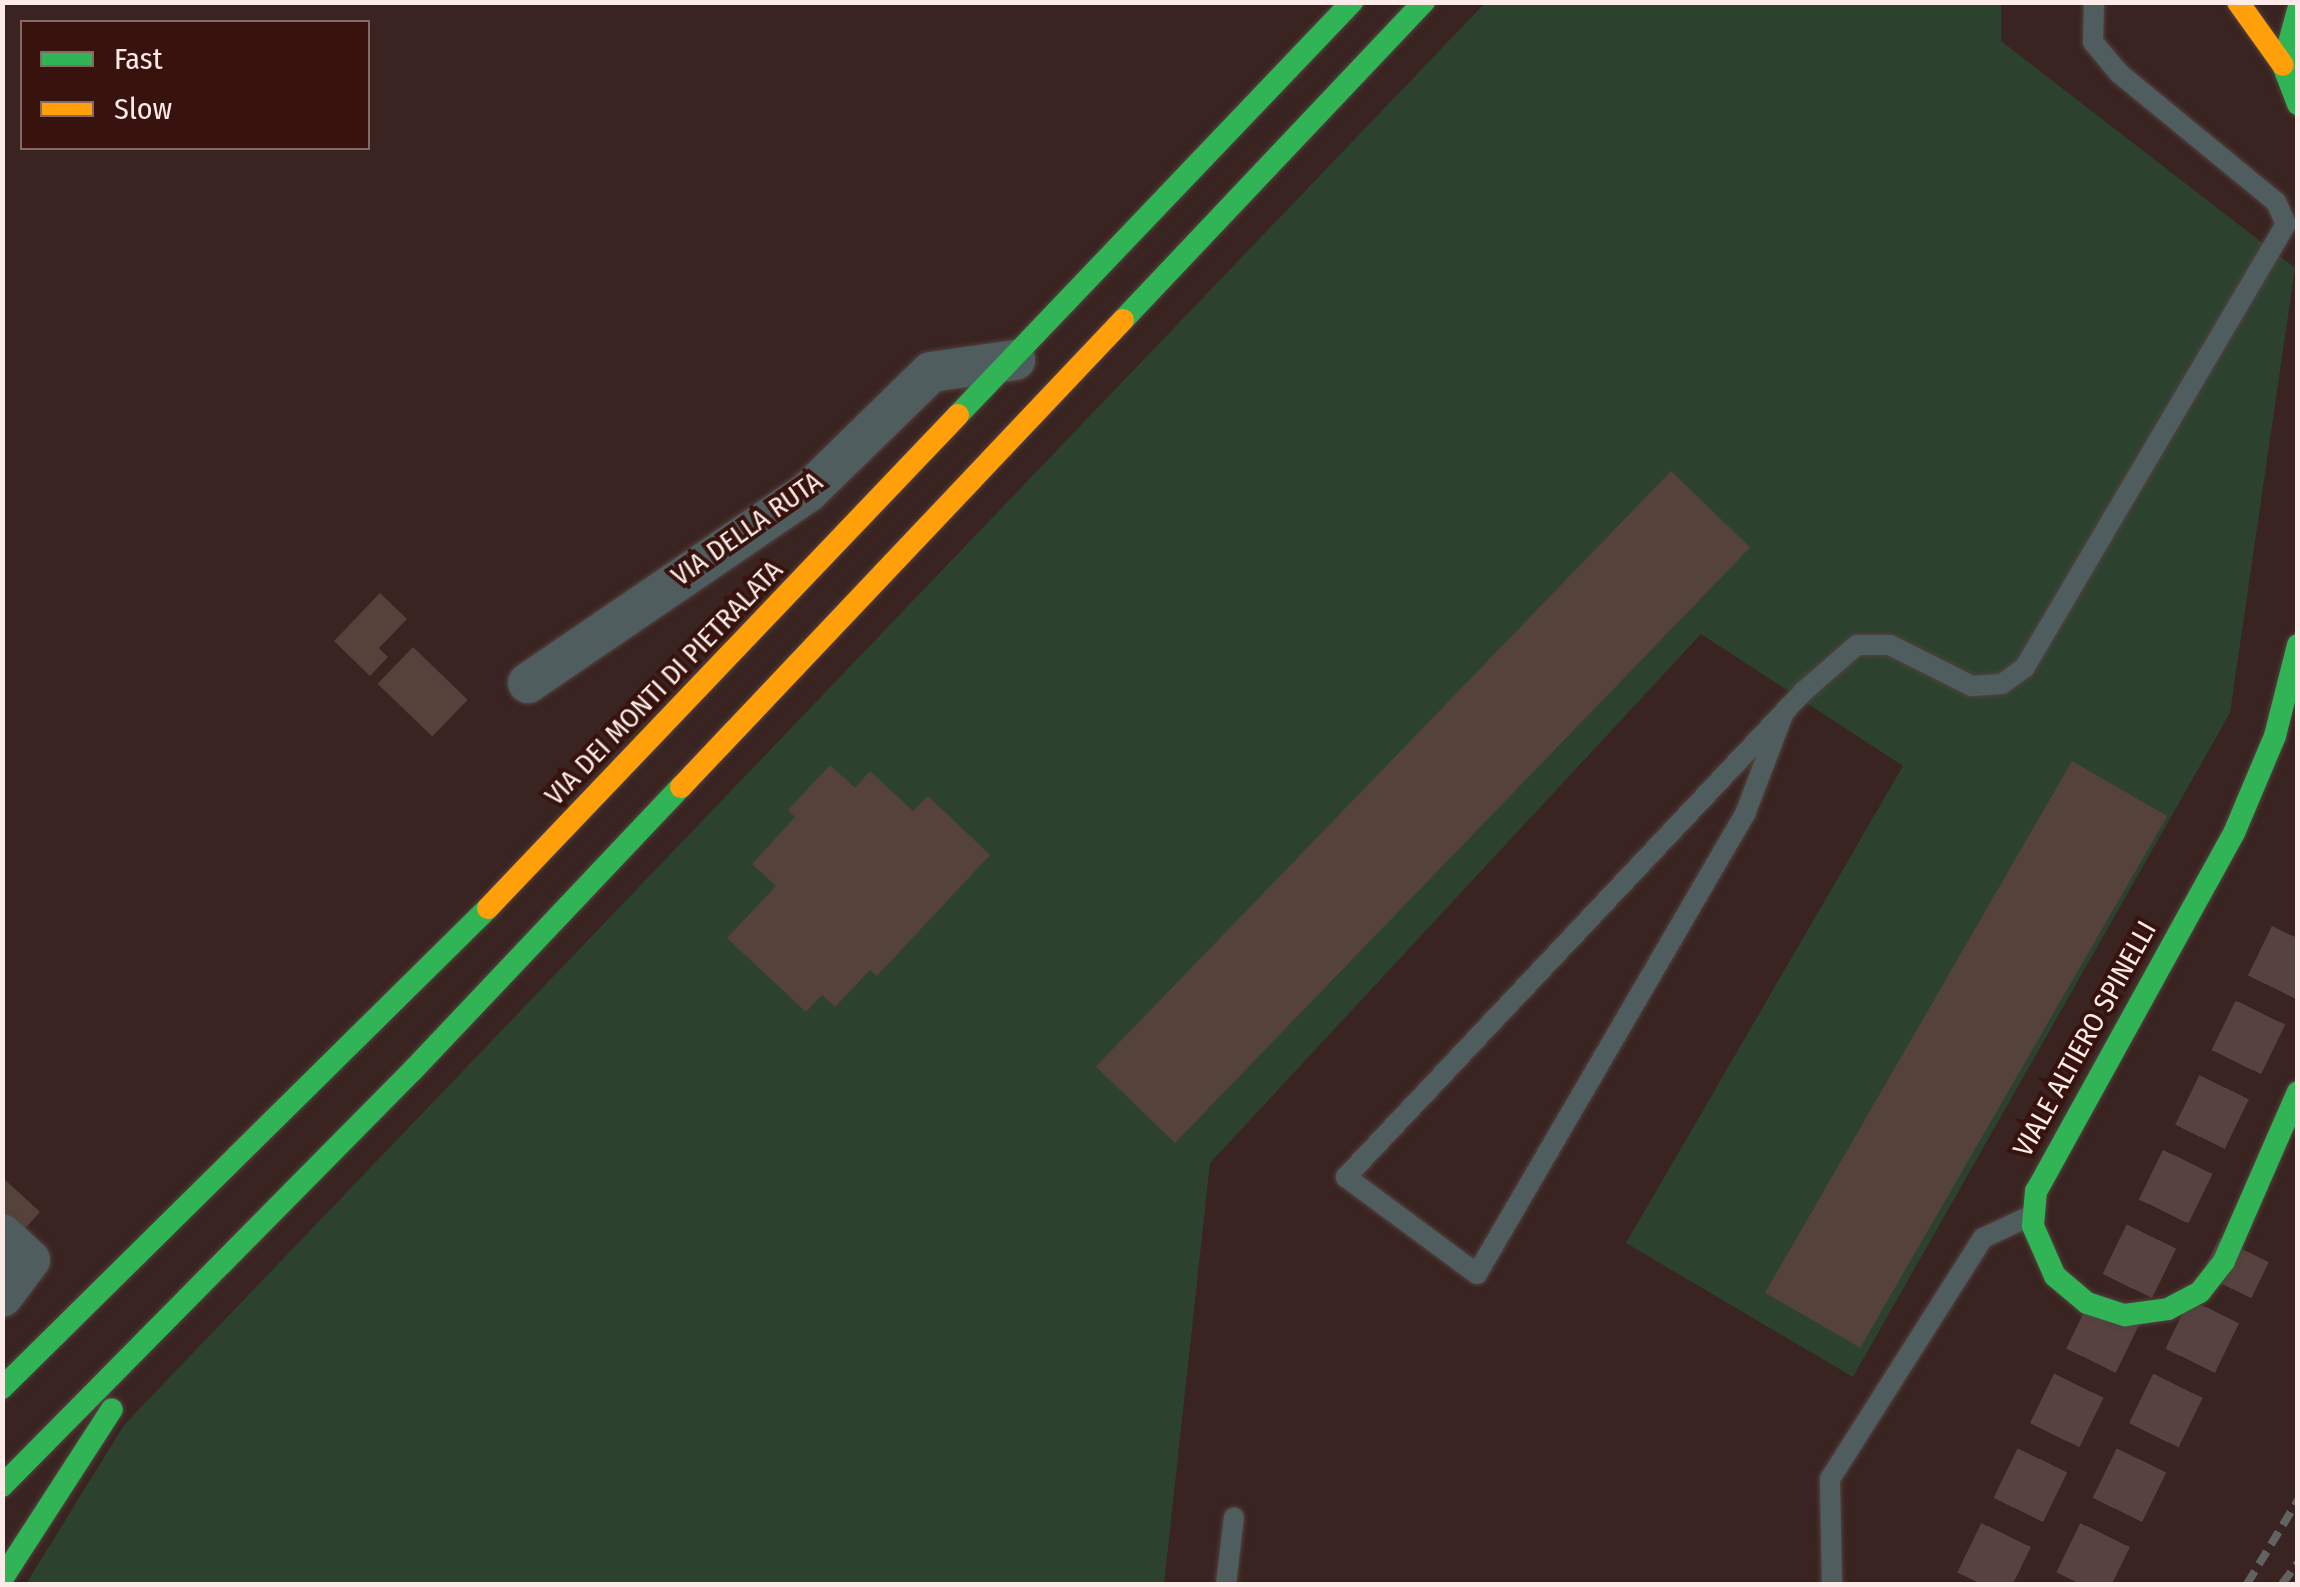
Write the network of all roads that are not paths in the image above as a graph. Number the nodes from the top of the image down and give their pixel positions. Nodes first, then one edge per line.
1 (1352, 2) edge
2 (1424, 2) edge
3 (2094, 2) edge
4 (2238, 2) edge
5 (2298, 10) edge
6 (2284, 65) junction
7 (2298, 104) edge
8 (1015, 360) junction
9 (2298, 644) edge
10 (528, 683) dead end
11 (1784, 712) junction
12 (2298, 1092) edge
13 (2034, 1214) junction
14 (2, 1234) edge
15 (232, 1255) junction
16 (2, 1297) edge
17 (2, 1388) edge
18 (2, 1486) edge
19 (1234, 1517) dead end
20 (2, 1578) edge
21 (1226, 1584) edge
22 (1832, 1584) edge

1 - 8 street, VIA DEI MONTI DI PIETRALATA
2 - 15 street
3 - 11 lane
4 - 6 street
5 - 6 street
6 - 7 street
8 - 10 street, VIA DELLA RUTA
8 - 17 street, VIA DEI MONTI DI PIETRALATA
9 - 13 street, VIALE ALTIERO SPINELLI
11 - 11 lane
12 - 13 street
13 - 22 lane
14 - 16 street
15 - 18 street
15 - 20 street
19 - 21 lane

